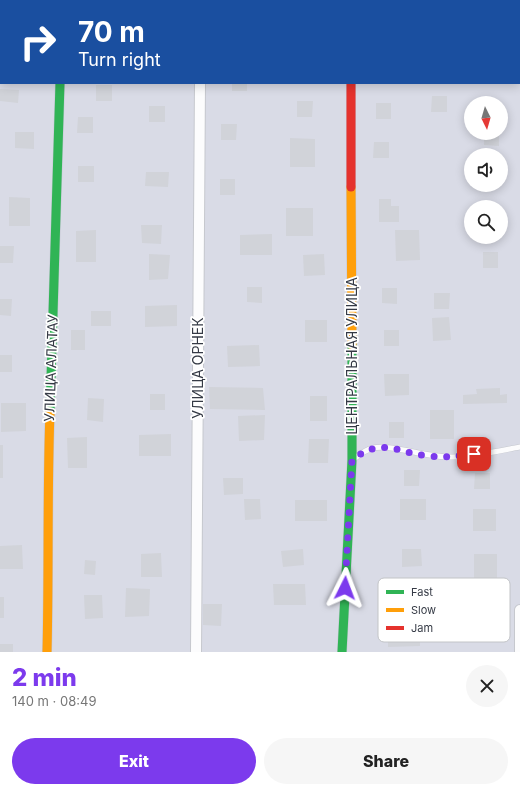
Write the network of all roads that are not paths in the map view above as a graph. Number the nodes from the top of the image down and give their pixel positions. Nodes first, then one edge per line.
1 (60, 84) edge
2 (200, 84) edge
3 (351, 84) edge
4 (520, 447) edge
5 (352, 460) junction
6 (520, 610) edge
7 (47, 652) edge
8 (196, 652) edge
9 (342, 652) edge
10 (520, 652) edge

1 - 7 street, УЛИЦА АЛАТАУ
2 - 8 street, УЛИЦА ОРНЕК
3 - 5 street, ЦЕНТРАЛЬНАЯ УЛИЦА
4 - 5 lane
5 - 9 street, ЦЕНТРАЛЬНАЯ УЛИЦА
6 - 10 street

